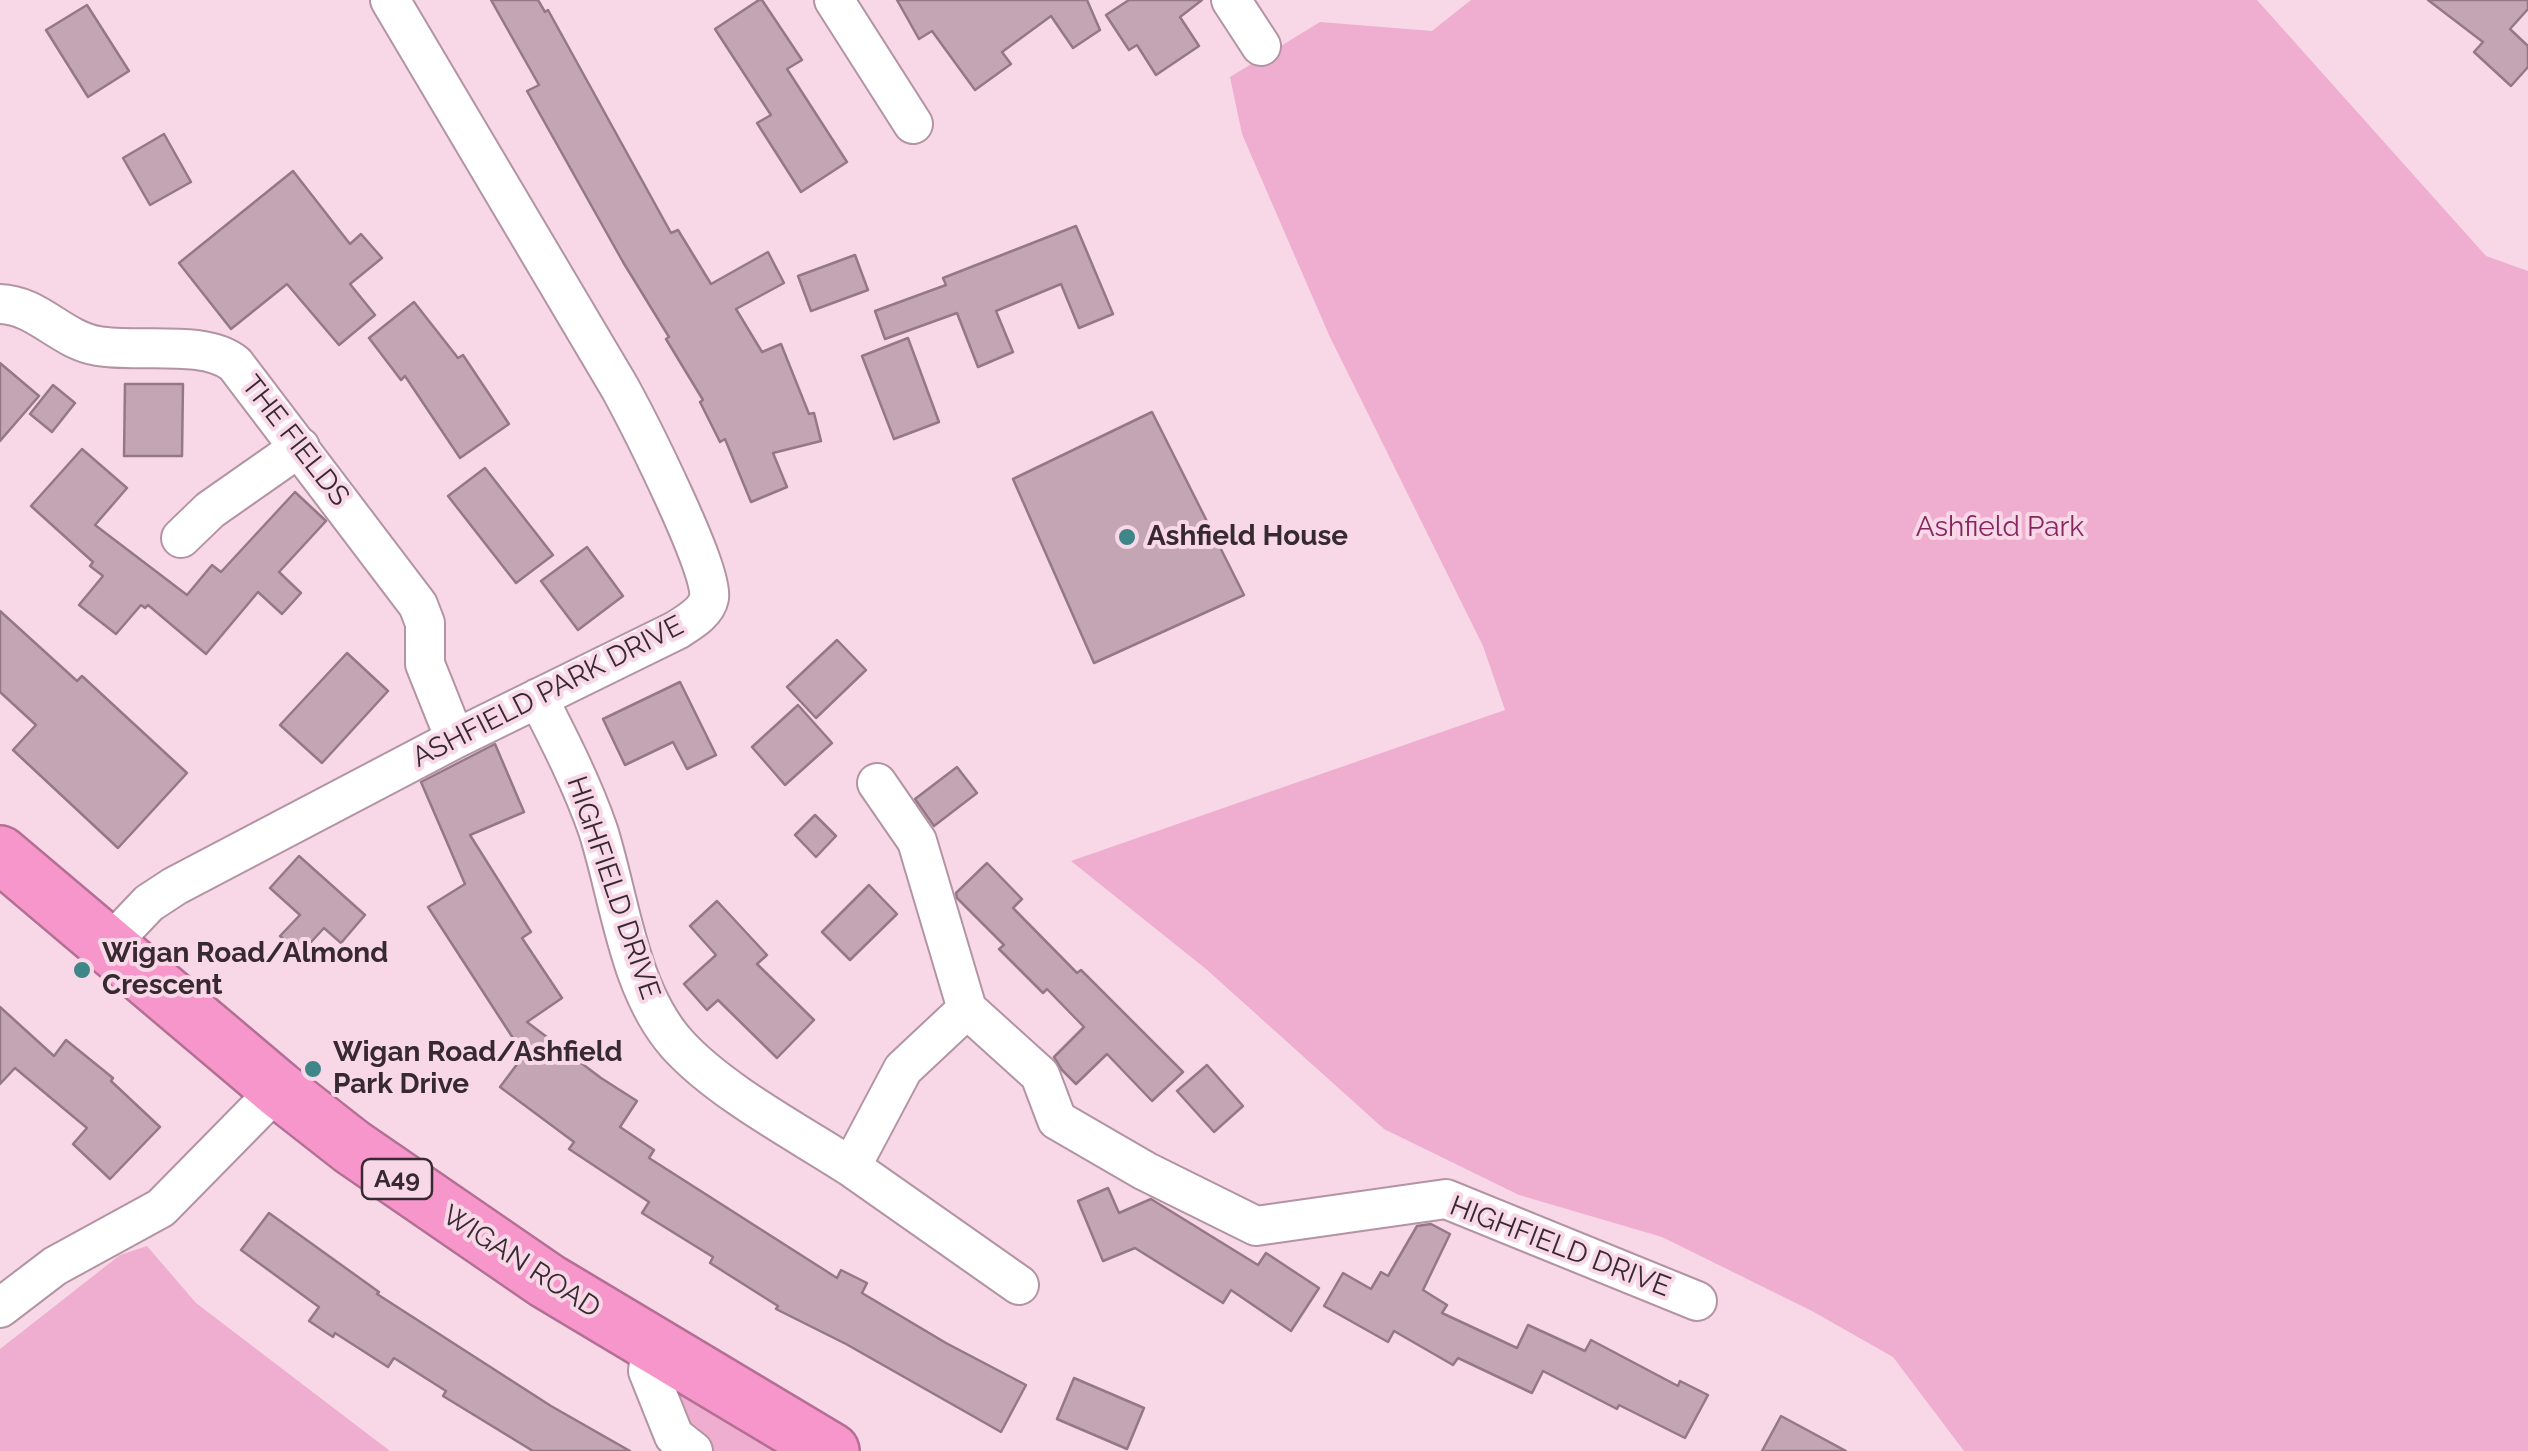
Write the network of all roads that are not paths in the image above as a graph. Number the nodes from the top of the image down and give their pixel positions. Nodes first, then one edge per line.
1 (390, 0) edge
2 (834, 0) edge
3 (1231, 0) edge
4 (1261, 46) dead end
5 (913, 124) dead end
6 (0, 304) edge
7 (300, 447) junction
8 (182, 538) dead end
9 (538, 698) junction
10 (455, 738) junction
11 (876, 783) dead end
12 (0, 854) edge
13 (108, 946) junction
14 (967, 1009) junction
15 (278, 1089) junction
16 (852, 1167) junction
17 (1020, 1285) dead end
18 (1697, 1300) dead end
19 (0, 1308) edge
20 (651, 1345) junction
21 (693, 1451) edge
22 (831, 1451) edge

1 - 9 street, ASHFIELD PARK DRIVE
2 - 5 street
3 - 4 street
6 - 7 street, THE FIELDS
7 - 8 street
7 - 10 street, THE FIELDS
9 - 10 street, ASHFIELD PARK DRIVE
9 - 16 street, HIGHFIELD DRIVE
10 - 13 street, ASHFIELD PARK DRIVE
11 - 14 street
12 - 13 highway, WIGAN ROAD / A49
13 - 15 highway, WIGAN ROAD / A49
14 - 16 street
14 - 18 street, HIGHFIELD DRIVE
15 - 19 street
15 - 20 highway, WIGAN ROAD / A49
16 - 17 street, HIGHFIELD DRIVE
20 - 21 street
20 - 22 highway, WIGAN ROAD / A49

